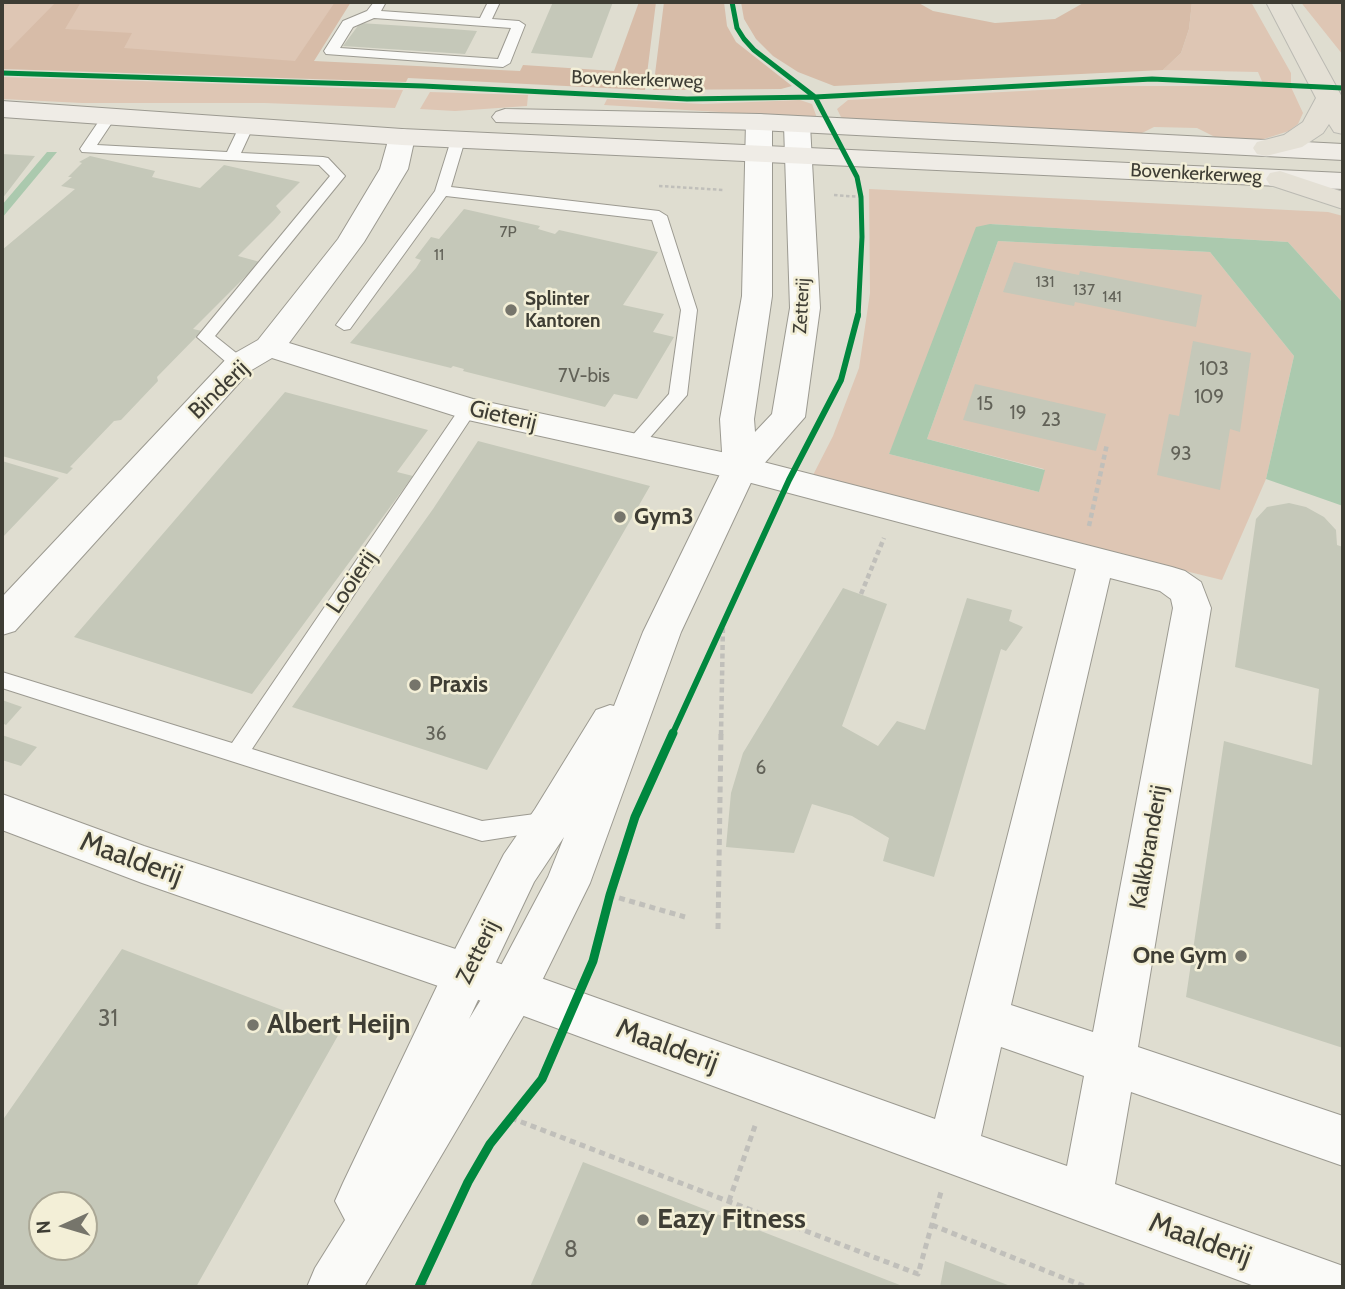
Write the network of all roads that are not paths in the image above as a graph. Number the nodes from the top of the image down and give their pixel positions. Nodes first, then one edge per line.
1 (380, 2) edge
2 (438, 2) edge
3 (494, 2) edge
4 (1278, 2) edge
5 (372, 15) junction
6 (428, 18) junction
7 (484, 22) junction
8 (1336, 102) edge
9 (2, 109) edge
10 (83, 113) junction
11 (110, 115) junction
12 (759, 122) junction
13 (797, 125) junction
14 (1343, 125) edge
15 (246, 127) junction
16 (402, 137) junction
17 (458, 140) junction
18 (1266, 148) junction
19 (1343, 152) edge
20 (757, 153) junction
21 (799, 156) junction
22 (232, 158) junction
23 (1280, 179) junction
24 (1343, 181) edge
25 (442, 191) junction
26 (1343, 201) edge
27 (344, 325) dead end
28 (269, 347) junction
29 (239, 364) junction
30 (468, 409) junction
31 (633, 444) junction
32 (740, 468) junction
33 (1089, 559) junction
34 (2, 621) edge
35 (662, 632) junction
36 (2, 680) edge
37 (236, 755) junction
38 (2, 812) edge
39 (550, 822) junction
40 (466, 974) junction
41 (513, 990) junction
42 (983, 1018) junction
43 (1111, 1061) junction
44 (1343, 1141) edge
45 (952, 1150) junction
46 (1087, 1199) junction
47 (322, 1287) edge
48 (334, 1287) edge
49 (1329, 1287) edge

1 - 5 lane
2 - 6 lane
3 - 7 lane
4 - 8 main road
5 - 6 lane
5 - 7 lane
6 - 7 lane
8 - 14 main road
8 - 18 main road
9 - 10 main road, Bovenkerkerweg
10 - 11 main road, Bovenkerkerweg
10 - 12 main road, Bovenkerkerweg
11 - 15 main road, Bovenkerkerweg
11 - 22 lane
12 - 13 main road, Bovenkerkerweg
12 - 20 street, Zetterij
13 - 18 main road, Bovenkerkerweg
13 - 21 street, Zetterij
15 - 16 main road, Bovenkerkerweg
15 - 22 lane
16 - 17 main road, Bovenkerkerweg
16 - 28 street, Binderij
17 - 20 main road, Bovenkerkerweg
17 - 25 lane
18 - 19 main road, Bovenkerkerweg
20 - 21 main road, Bovenkerkerweg
20 - 32 street, Zetterij
21 - 23 main road, Bovenkerkerweg
21 - 32 street, Zetterij
22 - 29 lane
23 - 24 main road, Bovenkerkerweg
23 - 26 main road
25 - 27 lane
25 - 31 lane
28 - 29 street, Binderij
28 - 30 street, Gieterij
29 - 34 street, Binderij
30 - 31 street, Gieterij
30 - 37 lane, Looierij
31 - 32 street, Gieterij
32 - 33 street, Kalkbranderij
32 - 35 street, Zetterij
33 - 42 street
33 - 43 street, Kalkbranderij
35 - 39 street, Zetterij
35 - 41 street, Zetterij
36 - 37 lane
37 - 39 lane
38 - 40 street, Maalderij
39 - 40 street, Zetterij
40 - 41 street, Maalderij
40 - 47 street, Zetterij
41 - 45 street, Maalderij
41 - 48 street, Zetterij
42 - 43 street
42 - 45 street
43 - 44 street
43 - 46 street, Kalkbranderij
45 - 46 street, Maalderij
46 - 49 street, Maalderij

